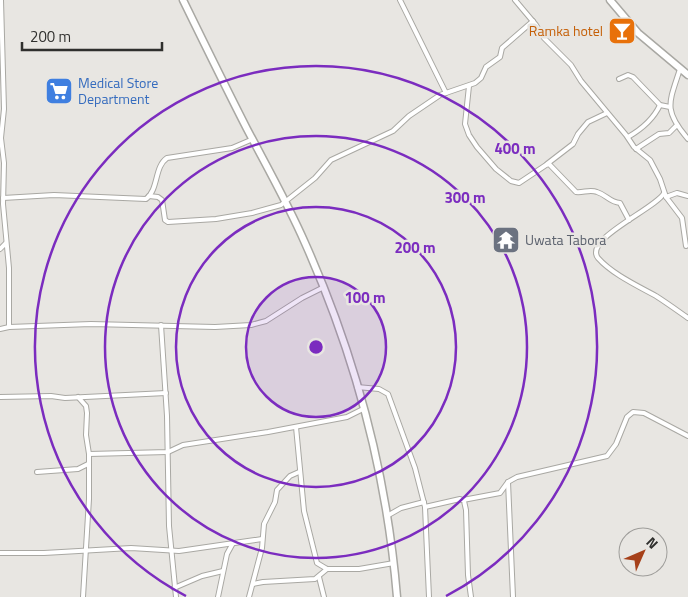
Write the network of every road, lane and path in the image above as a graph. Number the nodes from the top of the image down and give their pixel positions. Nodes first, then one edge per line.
1 (1, 0) edge
2 (183, 0) edge
3 (400, 0) edge
4 (515, 0) edge
5 (610, 0) edge
6 (533, 21) junction
7 (680, 69) junction
8 (688, 75) edge
9 (619, 79) dead end
10 (469, 86) junction
11 (446, 93) junction
12 (660, 105) junction
13 (670, 107) junction
14 (606, 113) junction
15 (676, 126) junction
16 (628, 137) junction
17 (688, 139) edge
18 (253, 140) junction
19 (636, 149) junction
20 (547, 164) junction
21 (665, 195) junction
22 (150, 196) junction
23 (688, 196) edge
24 (3, 198) junction
25 (286, 202) junction
26 (629, 220) junction
27 (6, 243) junction
28 (686, 246) dead end
29 (0, 249) edge
30 (324, 288) junction
31 (688, 318) edge
32 (161, 324) junction
33 (10, 327) junction
34 (0, 329) edge
35 (357, 387) junction
36 (166, 393) junction
37 (0, 397) edge
38 (78, 397) junction
39 (363, 409) junction
40 (296, 427) junction
41 (688, 436) edge
42 (168, 452) junction
43 (88, 454) junction
44 (88, 464) junction
45 (37, 472) dead end
46 (299, 472) junction
47 (508, 482) junction
48 (463, 500) junction
49 (424, 504) junction
50 (387, 516) junction
51 (262, 539) junction
52 (233, 543) junction
53 (87, 551) junction
54 (171, 551) junction
55 (0, 553) edge
56 (394, 563) junction
57 (326, 570) junction
58 (223, 571) junction
59 (319, 577) junction
60 (253, 584) junction
61 (174, 588) junction
62 (83, 597) edge
63 (176, 597) edge
64 (218, 597) edge
65 (249, 597) edge
66 (324, 597) edge
67 (398, 597) edge
68 (428, 597) edge
69 (471, 597) edge
70 (513, 597) edge

1 - 24 street
2 - 18 highway
3 - 11 street
4 - 6 street
5 - 7 highway
6 - 10 street
6 - 14 street
7 - 8 highway
7 - 13 street
9 - 12 street
10 - 11 street
10 - 20 street
11 - 25 street
12 - 13 street
12 - 16 street
13 - 15 street
14 - 16 street
14 - 20 street
15 - 17 street
15 - 19 street
16 - 19 street
18 - 22 street
18 - 25 highway
19 - 21 street
20 - 26 street
21 - 23 street
21 - 26 street
21 - 28 street
22 - 24 street
22 - 25 street
24 - 27 street
25 - 30 highway
26 - 31 street
27 - 29 street
27 - 33 street
30 - 32 street
30 - 35 highway
32 - 33 street
32 - 36 street
33 - 34 street
35 - 39 highway
35 - 49 street
36 - 38 street
36 - 42 street
37 - 38 street
38 - 43 street
39 - 40 street
39 - 50 highway
40 - 42 street
40 - 46 street
41 - 47 street
42 - 43 street
42 - 54 street
43 - 44 street
44 - 45 street
44 - 53 street
46 - 51 street
46 - 57 street
47 - 48 street
47 - 70 street
48 - 49 street
48 - 69 street
49 - 50 street
49 - 68 street
50 - 56 highway
51 - 52 street
51 - 60 street
52 - 54 street
52 - 58 street
53 - 54 street
53 - 55 street
53 - 62 street
54 - 61 street
56 - 57 street
56 - 67 highway
57 - 59 street
58 - 61 street
58 - 64 street
59 - 60 street
59 - 66 street
60 - 65 street
61 - 63 street

